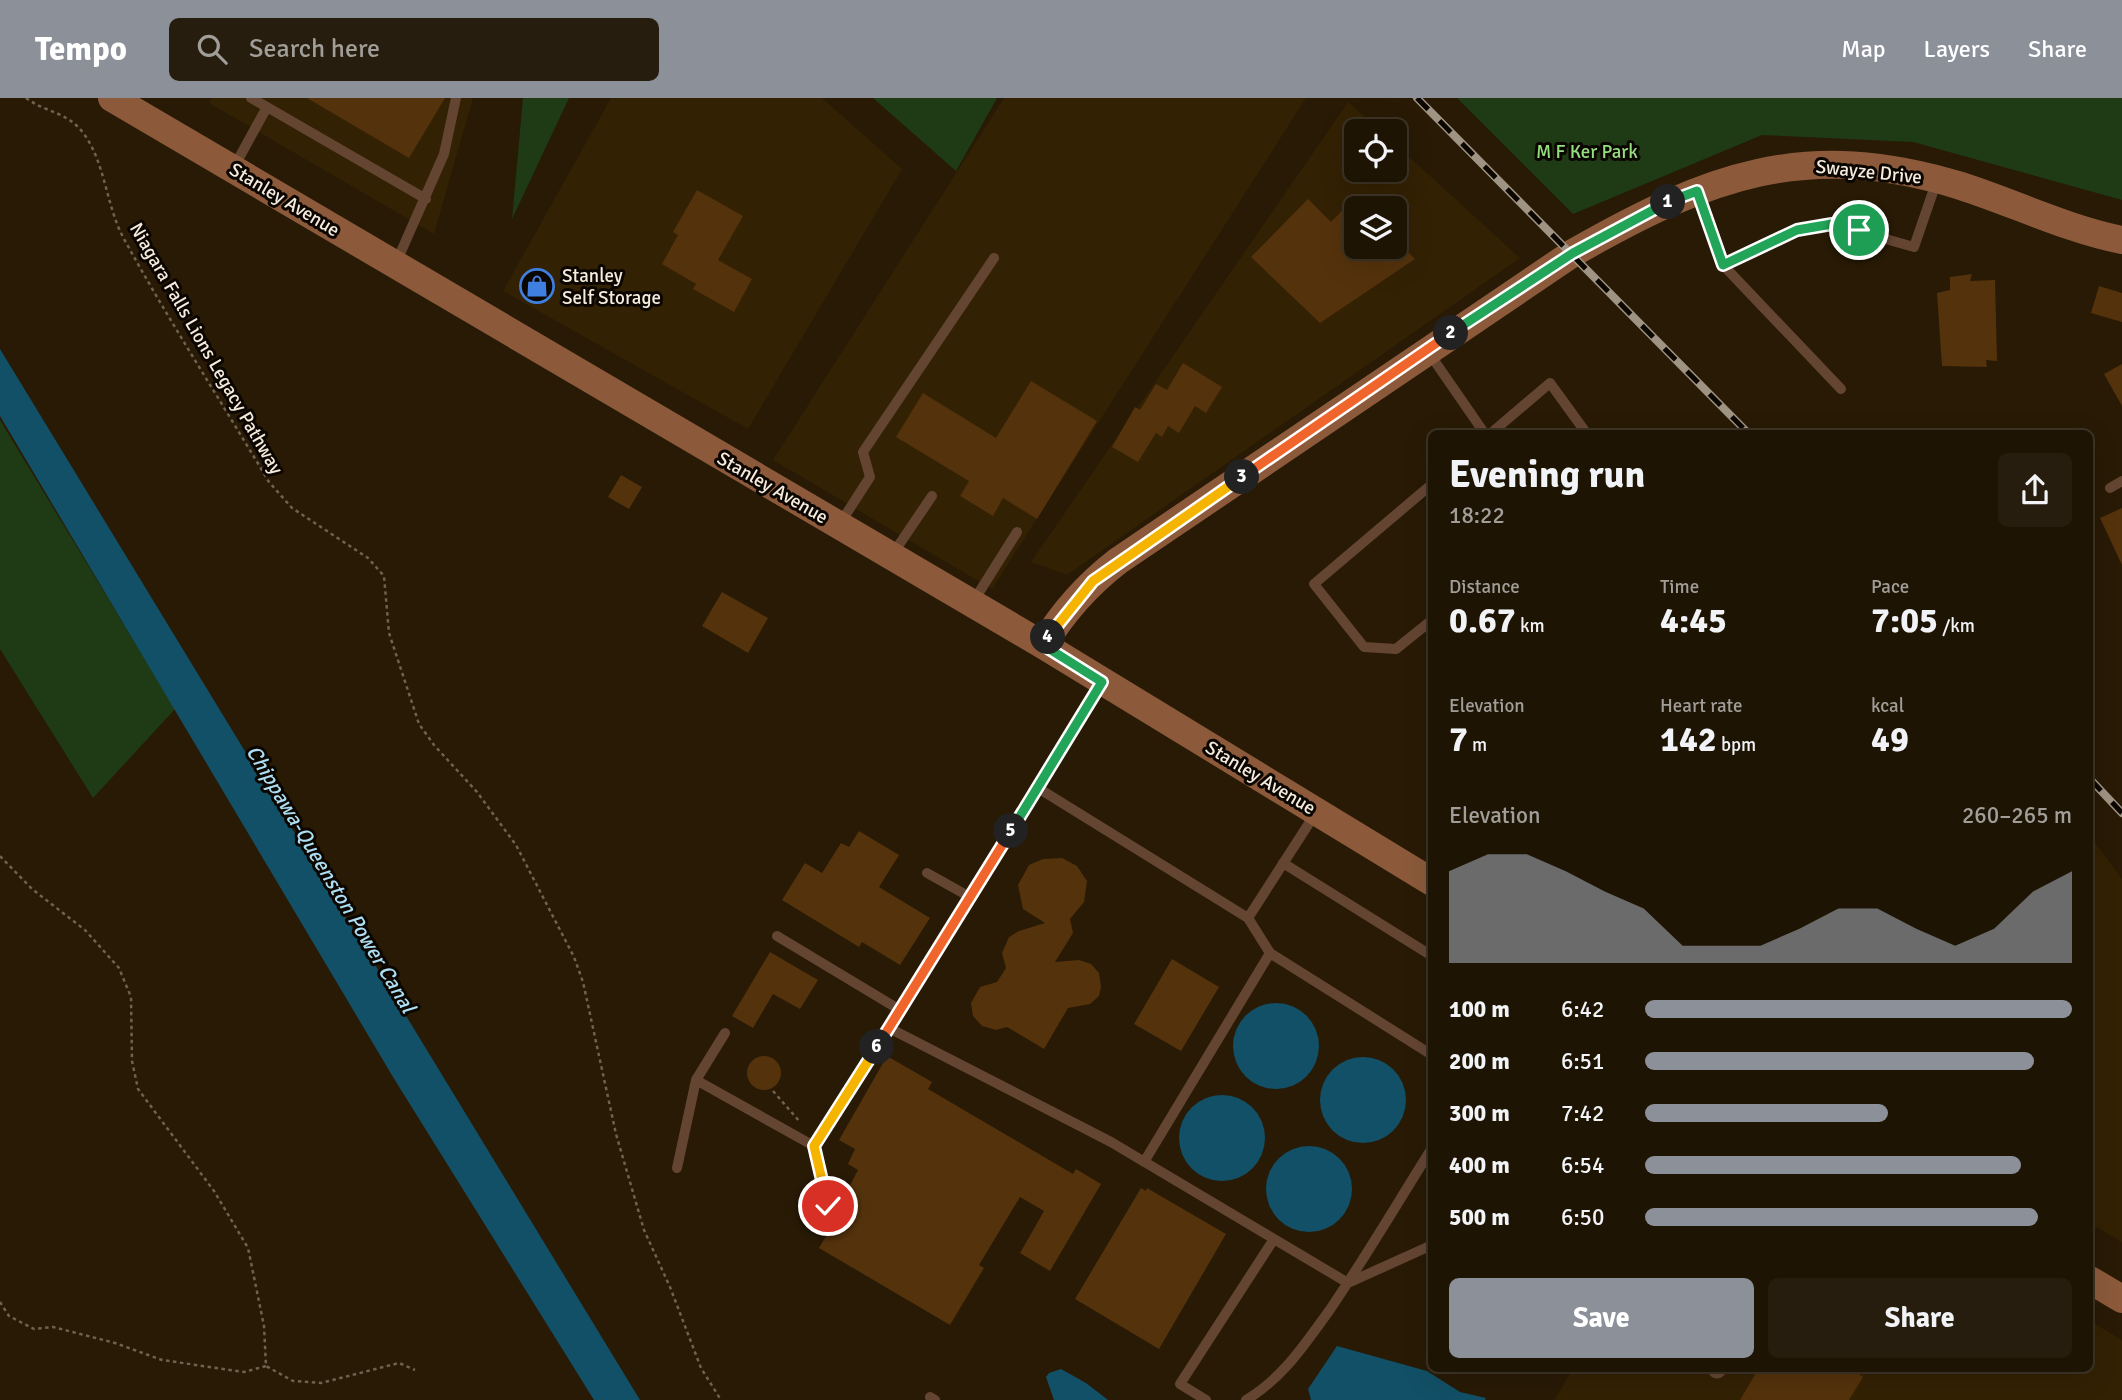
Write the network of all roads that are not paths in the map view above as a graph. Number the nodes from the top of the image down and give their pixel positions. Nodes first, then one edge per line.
1 (112, 98) edge
2 (251, 98) edge
3 (456, 98) edge
4 (267, 107) junction
5 (234, 168) junction
6 (1937, 179) junction
7 (1697, 191) junction
8 (426, 199) junction
9 (2122, 240) edge
10 (993, 258) dead end
11 (396, 264) junction
12 (1723, 265) junction
13 (1427, 349) junction
14 (1841, 389) dead end
15 (1485, 430) edge
16 (1493, 430) edge
17 (1584, 430) edge
18 (2122, 481) edge
19 (1428, 487) edge
20 (2110, 488) dead end
21 (932, 496) dead end
22 (839, 525) junction
23 (1017, 531) dead end
24 (891, 555) junction
25 (972, 603) junction
26 (1428, 623) edge
27 (1043, 645) junction
28 (1102, 682) junction
29 (1038, 788) junction
30 (1317, 811) junction
31 (1283, 863) junction
32 (927, 873) dead end
33 (1428, 879) edge
34 (970, 897) junction
35 (1248, 918) junction
36 (777, 936) dead end
37 (1270, 953) junction
38 (1428, 954) edge
39 (900, 1010) junction
40 (889, 1028) junction
41 (725, 1032) dead end
42 (1428, 1052) edge
43 (695, 1080) junction
44 (814, 1146) junction
45 (1428, 1154) edge
46 (1144, 1162) junction
47 (677, 1168) dead end
48 (828, 1206) dead end
49 (1274, 1239) junction
50 (1428, 1247) edge
51 (2093, 1282) edge
52 (1348, 1283) junction
53 (2122, 1299) edge
54 (1206, 1400) edge
55 (1246, 1400) edge

1 - 5 main road, Stanley Avenue
2 - 4 lane
3 - 8 lane
4 - 5 lane
4 - 8 lane
5 - 11 main road, Stanley Avenue
6 - 7 main road, Swayze Drive
6 - 9 main road, Swayze Drive
6 - 12 lane
7 - 12 lane
7 - 13 main road, Swayze Drive
8 - 11 lane
10 - 22 lane
11 - 22 main road, Stanley Avenue
12 - 14 lane
13 - 15 lane
13 - 27 main road, Swayze Drive
16 - 17 lane
18 - 20 lane
19 - 26 lane
21 - 24 lane
22 - 24 main road, Stanley Avenue
23 - 25 lane
24 - 25 main road, Stanley Avenue
25 - 27 main road, Stanley Avenue
27 - 28 main road, Stanley Avenue
28 - 29 lane
28 - 30 main road, Stanley Avenue
29 - 34 lane
29 - 35 lane
30 - 31 lane
30 - 33 main road, Stanley Avenue
31 - 35 lane
31 - 38 lane
32 - 34 lane
34 - 39 lane
35 - 37 lane
36 - 39 lane
37 - 42 lane
37 - 46 lane
39 - 40 lane
40 - 44 lane
40 - 46 lane
41 - 43 lane
43 - 44 lane
43 - 47 lane
44 - 48 lane
45 - 52 lane
46 - 49 lane
49 - 52 lane
49 - 54 lane
50 - 52 lane
51 - 53 main road
52 - 55 lane

